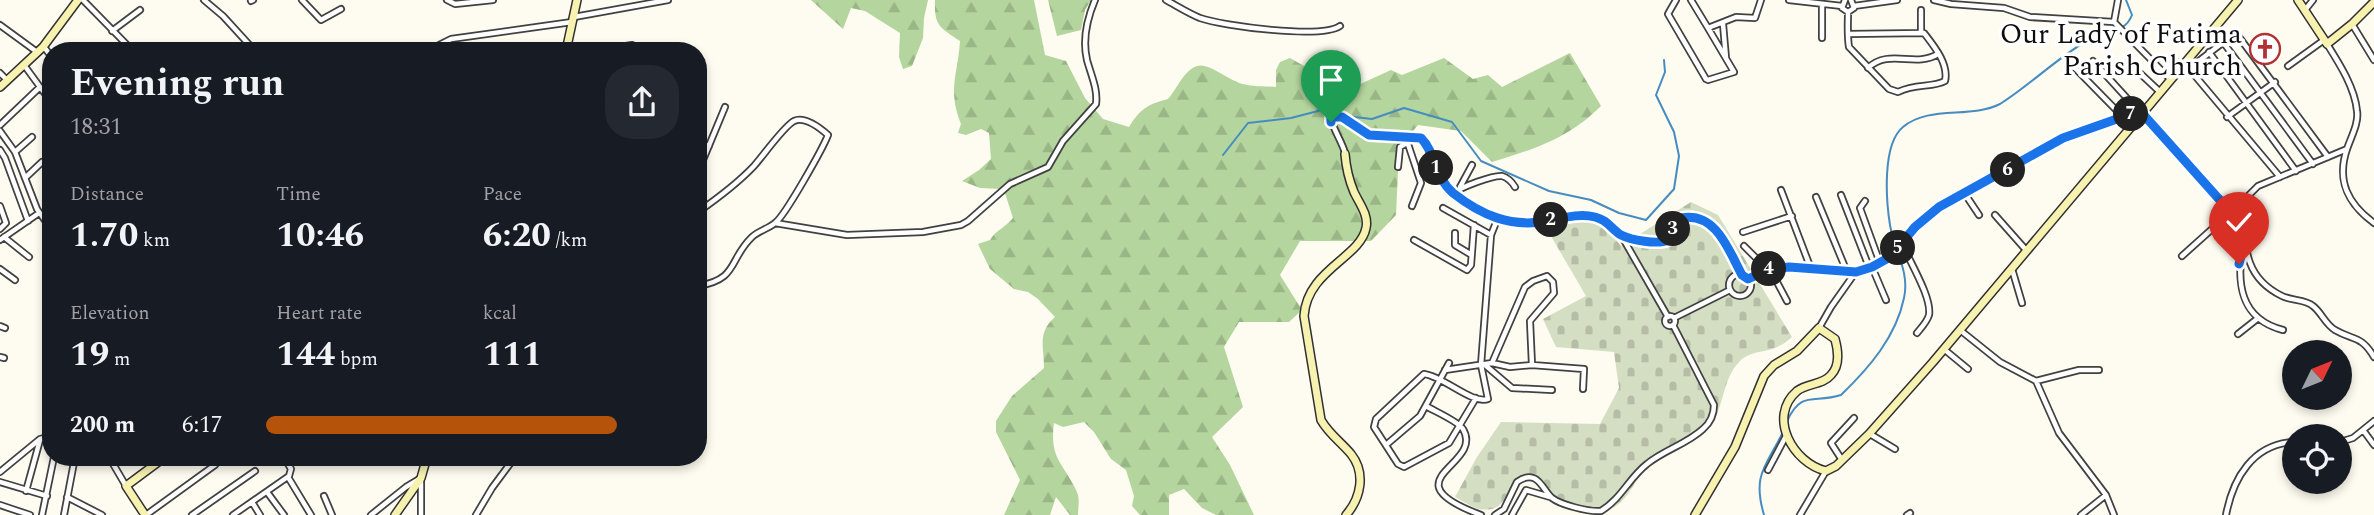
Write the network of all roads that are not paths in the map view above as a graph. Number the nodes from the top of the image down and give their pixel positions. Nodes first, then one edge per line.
1 (80, 0) edge
2 (204, 0) edge
3 (303, 0) edge
4 (447, 0) edge
5 (493, 0) edge
6 (577, 0) edge
7 (668, 0) edge
8 (1095, 0) edge
9 (1166, 0) edge
10 (1676, 0) edge
11 (1691, 0) edge
12 (1761, 0) edge
13 (1789, 0) edge
14 (1845, 0) edge
15 (1897, 0) edge
16 (1934, 0) edge
17 (2118, 0) edge
18 (2238, 0) edge
19 (2298, 0) edge
20 (2314, 0) edge
21 (2374, 2) edge
22 (1853, 3) edge
23 (1822, 5) junction
24 (1842, 6) junction
25 (341, 9) dead end
26 (140, 10) dead end
27 (1921, 10) dead end
28 (2305, 10) junction
29 (1848, 12) junction
30 (573, 20) junction
31 (1723, 24) junction
32 (2115, 24) junction
33 (2352, 24) junction
34 (0, 25) edge
35 (1340, 26) dead end
36 (1709, 28) junction
37 (112, 31) junction
38 (1921, 33) junction
39 (1848, 34) junction
40 (1822, 38) dead end
41 (47, 42) edge
42 (124, 42) edge
43 (247, 42) edge
44 (445, 42) edge
45 (568, 42) edge
46 (2222, 42) junction
47 (2326, 42) junction
48 (41, 50) joint
49 (2209, 52) junction
50 (1938, 54) junction
51 (1726, 60) junction
52 (2374, 60) edge
53 (2093, 61) dead end
54 (2175, 61) dead end
55 (2129, 62) dead end
56 (23, 65) junction
57 (2072, 65) dead end
58 (2184, 65) junction
59 (2288, 66) dead end
60 (1868, 68) junction
61 (0, 73) edge
62 (2170, 79) junction
63 (7, 80) junction
64 (2275, 82) junction
65 (0, 87) edge
66 (40, 87) junction
67 (42, 90) edge
68 (2159, 92) junction
69 (2260, 93) junction
70 (2246, 103) junction
71 (725, 107) dead end
72 (2138, 113) junction
73 (2123, 117) junction
74 (2227, 117) junction
75 (0, 125) edge
76 (0, 131) edge
77 (32, 137) dead end
78 (1418, 137) junction
79 (1408, 144) junction
80 (709, 146) joint
81 (2347, 149) junction
82 (0, 150) edge
83 (707, 151) edge
84 (15, 152) junction
85 (1345, 154) joint
86 (2328, 157) junction
87 (42, 162) dead end
88 (2313, 164) junction
89 (1472, 165) dead end
90 (1398, 167) dead end
91 (2296, 171) junction
92 (2280, 177) junction
93 (25, 178) junction
94 (1515, 187) dead end
95 (1459, 188) junction
96 (1781, 190) dead end
97 (1454, 193) junction
98 (1965, 194) junction
99 (1841, 195) dead end
100 (1816, 197) dead end
101 (1865, 201) dead end
102 (707, 205) edge
103 (0, 206) edge
104 (1412, 206) dead end
105 (1443, 208) dead end
106 (2231, 212) junction
107 (2243, 212) junction
108 (40, 213) junction
109 (1979, 215) dead end
110 (1995, 215) dead end
111 (42, 216) edge
112 (1792, 216) junction
113 (1497, 220) junction
114 (28, 221) junction
115 (775, 223) junction
116 (2374, 223) edge
117 (1474, 225) junction
118 (0, 229) edge
119 (1743, 232) dead end
120 (1455, 233) dead end
121 (1491, 235) junction
122 (1621, 235) junction
123 (2, 239) edge
124 (1414, 240) dead end
125 (2245, 240) junction
126 (1901, 244) junction
127 (1744, 246) dead end
128 (2026, 250) junction
129 (1470, 254) junction
130 (2182, 256) dead end
131 (29, 257) dead end
132 (1880, 263) junction
133 (1871, 267) junction
134 (2011, 268) junction
135 (0, 269) edge
136 (1770, 269) junction
137 (1811, 269) junction
138 (1763, 271) junction
139 (1847, 272) junction
140 (1856, 272) junction
141 (1742, 275) junction
142 (1748, 279) junction
143 (15, 280) dead end
144 (707, 284) edge
145 (1730, 290) junction
146 (1886, 300) dead end
147 (1787, 301) dead end
148 (2022, 303) dead end
149 (1668, 317) junction
150 (2257, 319) junction
151 (1674, 322) junction
152 (1819, 328) junction
153 (1959, 330) junction
154 (2283, 330) dead end
155 (1917, 333) dead end
156 (2238, 334) dead end
157 (1944, 349) junction
158 (2374, 357) edge
159 (1449, 363) dead end
160 (1492, 363) junction
161 (1482, 365) junction
162 (1532, 365) junction
163 (1968, 369) dead end
164 (1445, 370) junction
165 (2099, 370) dead end
166 (1440, 379) junction
167 (2036, 381) junction
168 (1583, 389) dead end
169 (1552, 390) dead end
170 (1476, 398) junction
171 (1426, 406) junction
172 (1854, 418) dead end
173 (2374, 422) edge
174 (1460, 426) junction
175 (2363, 430) junction
176 (1785, 431) junction
177 (1869, 434) junction
178 (2352, 438) edge
179 (40, 439) joint
180 (2282, 444) edge
181 (1386, 445) junction
182 (2374, 445) edge
183 (1895, 449) dead end
184 (1843, 460) junction
185 (52, 466) edge
186 (73, 466) edge
187 (114, 466) edge
188 (153, 466) edge
189 (214, 466) edge
190 (289, 466) edge
191 (424, 466) edge
192 (509, 466) edge
193 (1768, 470) dead end
194 (255, 471) dead end
195 (1826, 471) junction
196 (0, 472) edge
197 (288, 477) junction
198 (421, 478) junction
199 (0, 482) edge
200 (126, 486) junction
201 (26, 491) junction
202 (267, 492) junction
203 (2106, 495) junction
204 (47, 496) junction
205 (324, 496) dead end
206 (67, 497) junction
207 (1551, 498) junction
208 (252, 502) junction
209 (0, 505) edge
210 (1600, 513) edge
211 (30, 515) edge
212 (42, 515) edge
213 (64, 515) edge
214 (102, 515) edge
215 (145, 515) edge
216 (192, 515) edge
217 (233, 515) edge
218 (260, 515) edge
219 (284, 515) edge
220 (311, 515) edge
221 (332, 515) edge
222 (371, 515) edge
223 (395, 515) edge
224 (421, 515) edge
225 (476, 515) edge
226 (1346, 515) edge
227 (1482, 515) edge
228 (1495, 515) edge
229 (1512, 515) edge
230 (1695, 515) edge
231 (1800, 515) edge
232 (2081, 515) edge
233 (2114, 515) edge
234 (2226, 515) edge

1 - 37 street
1 - 41 main road
2 - 43 street
3 - 25 street
4 - 5 street
6 - 30 main road
7 - 30 street
8 - 115 street
9 - 35 street
10 - 51 street
11 - 36 street
12 - 31 street
13 - 23 street
14 - 24 street
15 - 22 street
16 - 32 street
17 - 32 street
18 - 58 main road
19 - 28 main road
20 - 28 street
21 - 33 main road
22 - 29 street
23 - 24 street
23 - 40 street
24 - 29 street
26 - 37 street
27 - 38 street
28 - 47 main road
29 - 39 street
30 - 44 street
30 - 45 main road
31 - 36 street
31 - 51 street
32 - 62 street
33 - 47 main road
33 - 52 street
34 - 48 street
36 - 51 street
37 - 42 street
38 - 39 street
38 - 50 street
39 - 60 street
46 - 49 street
46 - 64 street
46 - 69 street
47 - 59 street
47 - 81 street
48 - 56 main road
49 - 70 street
49 - 74 street
50 - 60 street
50 - 60 street
53 - 72 street
54 - 58 street
55 - 68 street
56 - 63 main road
56 - 66 street
57 - 73 street
58 - 62 main road
61 - 63 street
62 - 68 main road
63 - 65 main road
64 - 69 street
64 - 86 street
66 - 67 street
66 - 75 street
68 - 72 main road
69 - 70 street
69 - 88 street
70 - 74 street
70 - 91 street
71 - 80 street
72 - 73 street
72 - 106 street
72 - 128 main road
73 - 98 street
74 - 92 street
76 - 84 street
77 - 84 street
78 - 79 street
78 - 85 street
78 - 97 street
79 - 90 street
79 - 104 street
80 - 83 street
81 - 86 street
81 - 116 street
82 - 114 street
84 - 93 street
85 - 226 main road
86 - 88 street
87 - 93 street
88 - 91 street
89 - 95 street
91 - 92 street
92 - 107 street
93 - 108 street
94 - 95 street
95 - 97 street
96 - 112 street
97 - 113 street
98 - 109 street
98 - 126 street
99 - 133 street
100 - 139 street
101 - 132 street
102 - 115 street
103 - 118 street
105 - 117 street
106 - 107 street
106 - 130 street
107 - 125 street
108 - 111 street
108 - 114 street
110 - 128 street
112 - 119 street
112 - 137 street
113 - 121 street
113 - 122 street
114 - 123 street
115 - 144 street
117 - 121 street
117 - 129 street
120 - 129 street
121 - 161 street
122 - 141 street
122 - 149 street
123 - 131 street
124 - 129 street
125 - 150 street
125 - 158 street
126 - 132 street
126 - 155 street
127 - 138 street
128 - 134 main road
132 - 133 street
133 - 140 street
133 - 146 street
134 - 148 street
134 - 153 main road
135 - 143 street
136 - 137 street
136 - 138 street
136 - 147 street
137 - 139 street
138 - 142 street
139 - 140 street
140 - 152 street
141 - 142 street
141 - 145 street
142 - 145 street
145 - 151 street
149 - 151 street
149 - 151 street
150 - 154 street
150 - 156 street
151 - 210 street
152 - 176 main road
152 - 230 main road
153 - 157 main road
153 - 167 street
157 - 163 street
157 - 177 main road
159 - 164 street
160 - 161 street
160 - 162 street
160 - 162 street
161 - 164 street
161 - 169 street
161 - 170 street
162 - 168 street
164 - 166 street
165 - 167 street
166 - 170 street
166 - 171 street
166 - 181 street
167 - 203 street
170 - 174 street
171 - 174 street
171 - 181 street
172 - 184 street
173 - 175 street
174 - 181 street
174 - 227 street
175 - 178 street
175 - 182 street
176 - 193 street
176 - 195 main road
177 - 183 street
177 - 184 main road
179 - 196 street
179 - 201 street
180 - 234 street
184 - 195 main road
185 - 204 street
186 - 206 street
187 - 200 street
188 - 200 main road
189 - 215 street
190 - 197 street
191 - 198 main road
192 - 225 street
194 - 216 street
195 - 231 street
197 - 202 street
197 - 220 street
198 - 222 street
198 - 223 main road
198 - 224 street
199 - 201 street
200 - 215 main road
201 - 204 street
202 - 208 street
202 - 219 street
203 - 232 street
203 - 233 street
204 - 212 street
205 - 221 street
206 - 213 street
206 - 214 street
207 - 210 street
207 - 228 street
207 - 229 street
208 - 217 street
208 - 218 street
209 - 211 street

